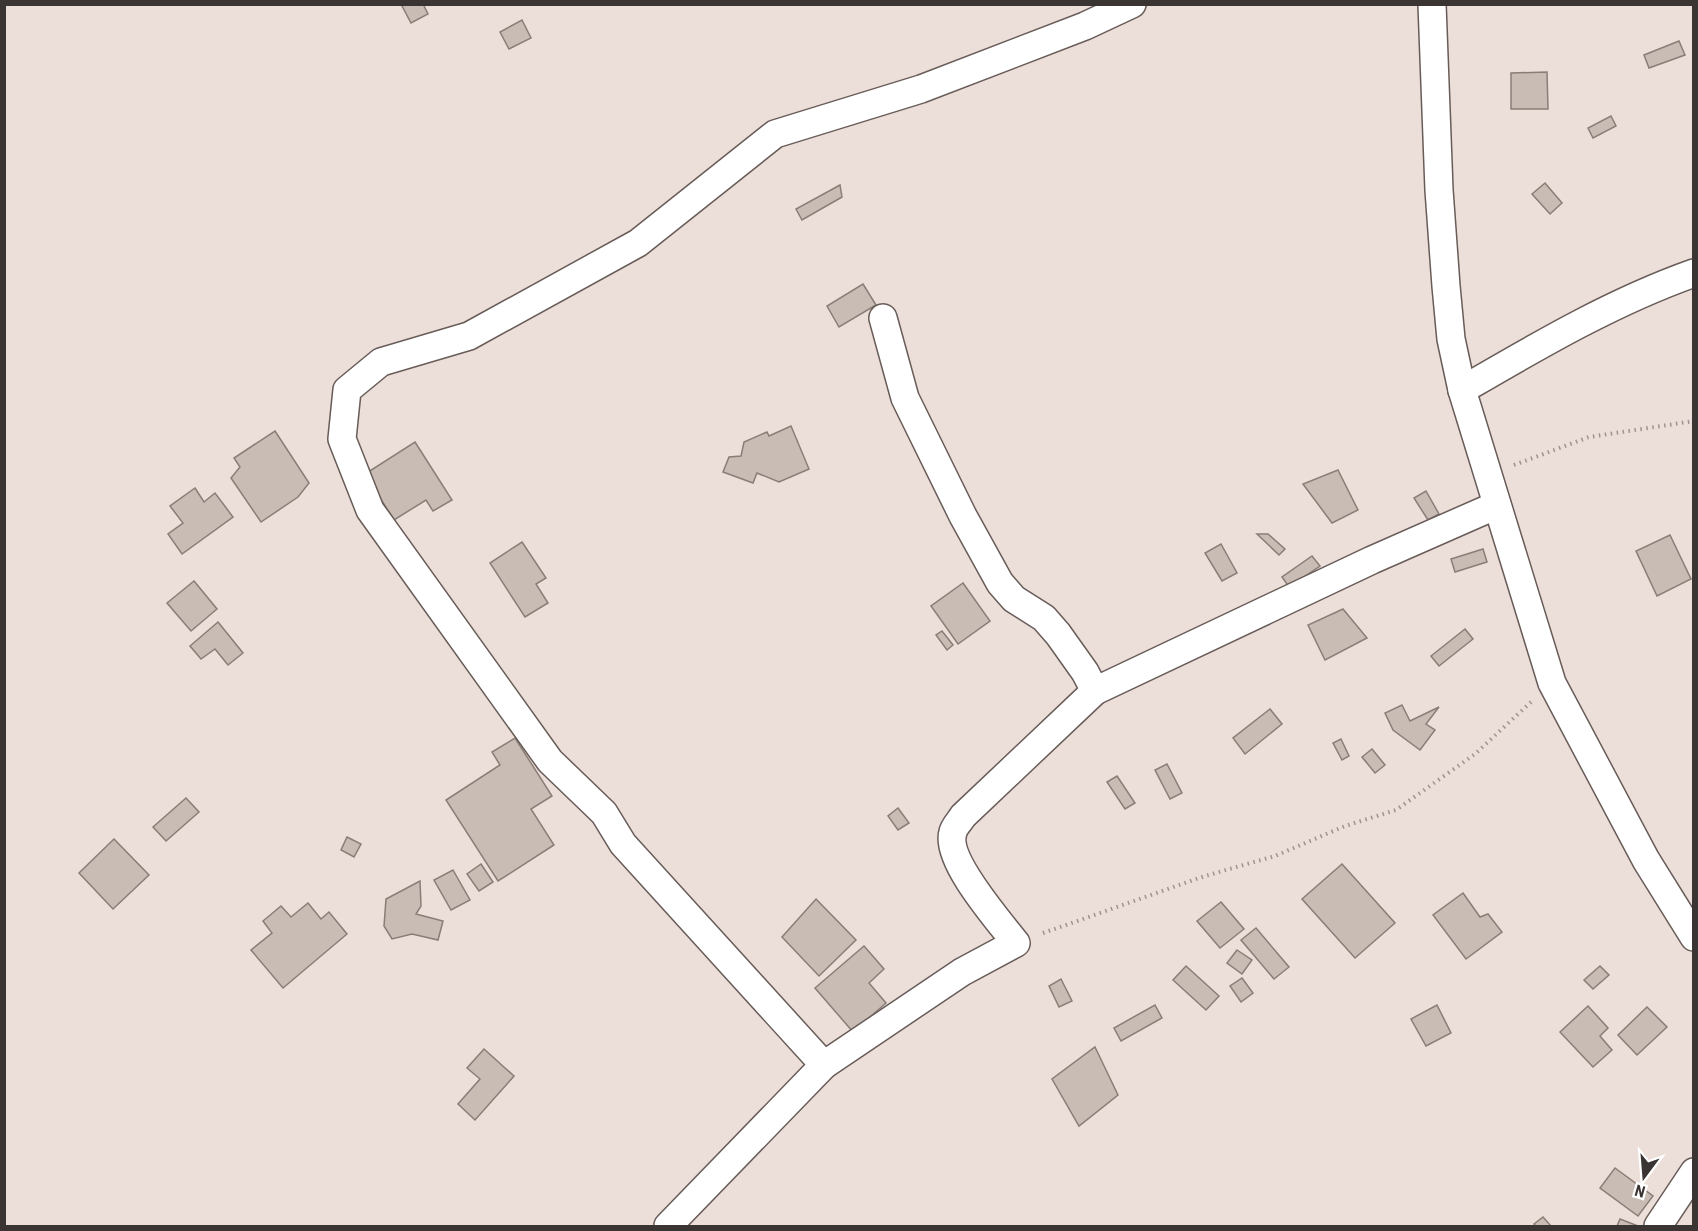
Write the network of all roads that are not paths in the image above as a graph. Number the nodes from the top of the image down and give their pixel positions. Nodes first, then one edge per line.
1 (1132, 4) edge
2 (1432, 4) edge
3 (1694, 273) edge
4 (882, 318) dead end
5 (1462, 390) junction
6 (1497, 505) junction
7 (1095, 691) junction
8 (1694, 937) edge
9 (824, 1065) junction
10 (1694, 1173) edge
11 (668, 1227) edge
12 (1658, 1227) edge

1 - 9 street
2 - 5 street
3 - 5 street
4 - 7 street
5 - 6 street
6 - 7 street
6 - 8 street
7 - 9 street
9 - 11 street
10 - 12 street

